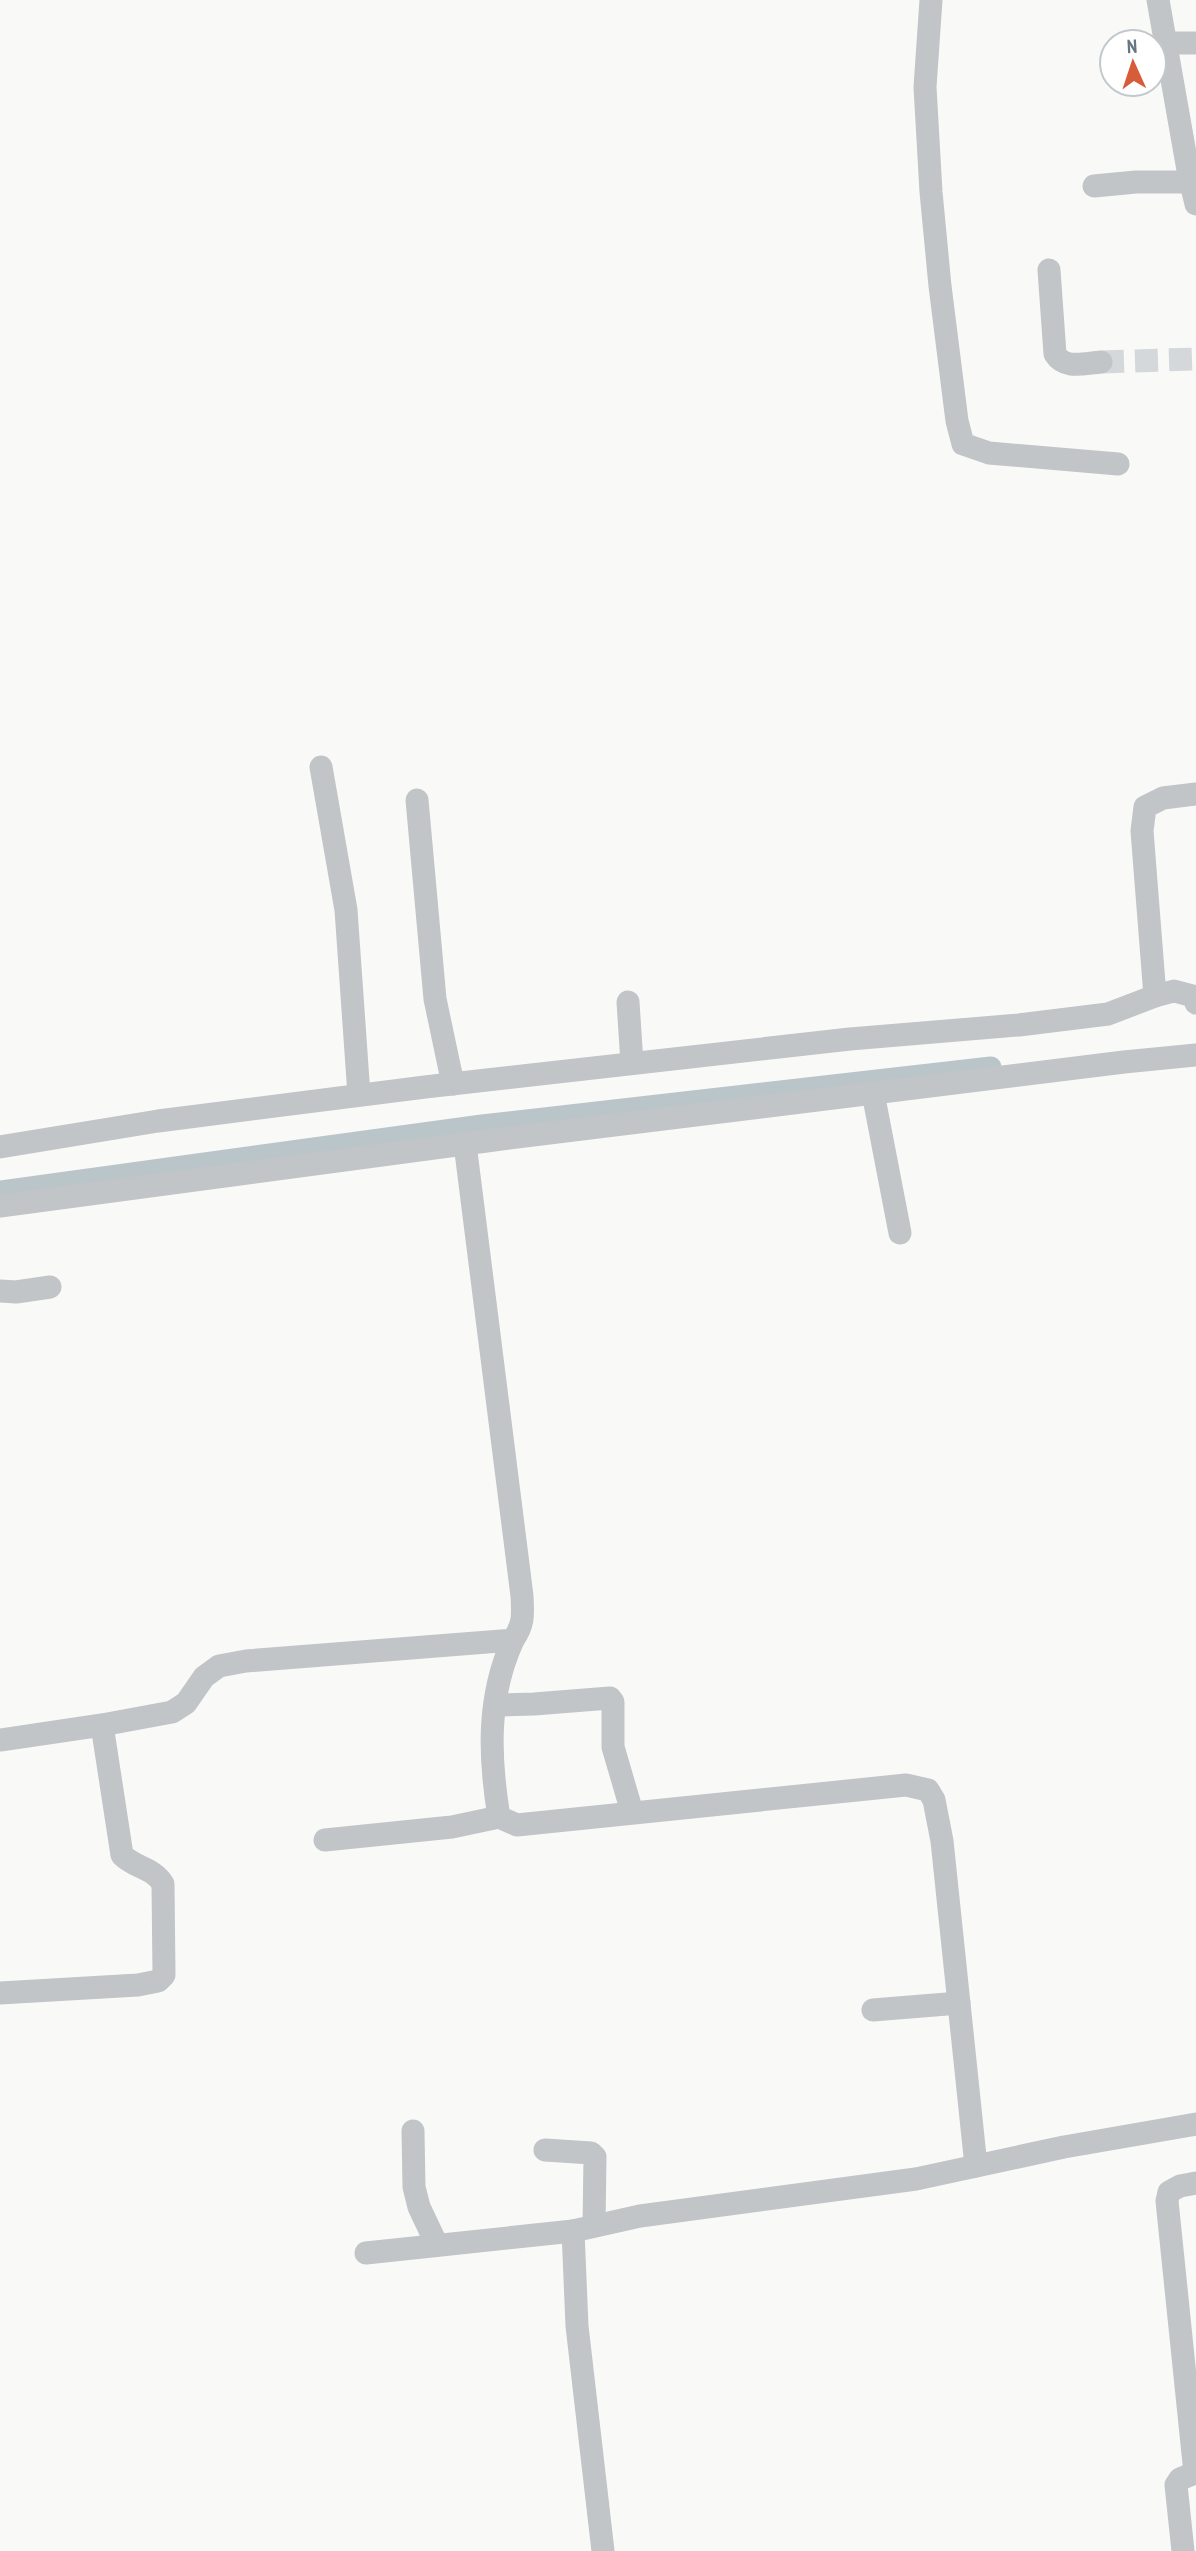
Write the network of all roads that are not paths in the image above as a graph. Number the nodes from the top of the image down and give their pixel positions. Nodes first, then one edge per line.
1 (931, 0) edge
2 (1158, 0) edge
3 (1164, 28) edge
4 (1168, 43) edge
5 (1196, 43) edge
6 (1168, 49) edge
7 (1094, 186) dead end
8 (1193, 193) edge
9 (1049, 270) dead end
10 (1101, 362) tunnel mouth
11 (1118, 464) dead end
12 (321, 766) dead end
13 (1196, 793) edge
14 (417, 800) dead end
15 (1156, 996) junction
16 (628, 1002) dead end
17 (1196, 1003) edge
18 (1196, 1055) edge
19 (632, 1063) junction
20 (453, 1084) junction
21 (873, 1093) junction
22 (359, 1095) junction
23 (465, 1144) junction
24 (0, 1147) edge
25 (0, 1206) edge
26 (900, 1233) dead end
27 (50, 1287) dead end
28 (0, 1291) edge
29 (513, 1640) junction
30 (496, 1705) junction
31 (102, 1725) junction
32 (0, 1740) edge
33 (632, 1812) junction
34 (499, 1817) junction
35 (325, 1840) dead end
36 (0, 1993) edge
37 (959, 2003) junction
38 (873, 2010) dead end
39 (1196, 2124) edge
40 (413, 2131) dead end
41 (545, 2150) dead end
42 (976, 2166) junction
43 (1196, 2183) edge
44 (583, 2228) junction
45 (436, 2245) junction
46 (366, 2253) dead end
47 (1196, 2473) edge
48 (603, 2551) edge
49 (1182, 2551) edge

1 - 11 street
2 - 3 street
4 - 5 street
6 - 8 street
7 - 8 street
9 - 10 street
12 - 22 street
13 - 15 street
14 - 20 street
15 - 17 street
15 - 19 street
16 - 19 street
18 - 21 street
19 - 20 street
20 - 22 street
21 - 23 street
21 - 26 street
22 - 24 street
23 - 25 street
23 - 29 street
27 - 28 street
29 - 30 street
29 - 31 street
30 - 33 street
30 - 34 street
31 - 32 street
31 - 36 street
33 - 34 street
33 - 37 street
34 - 35 street
37 - 38 street
37 - 42 street
39 - 42 street
40 - 45 street
41 - 44 street
42 - 44 street
43 - 47 street
44 - 45 street
44 - 48 street
45 - 46 street
47 - 49 street

